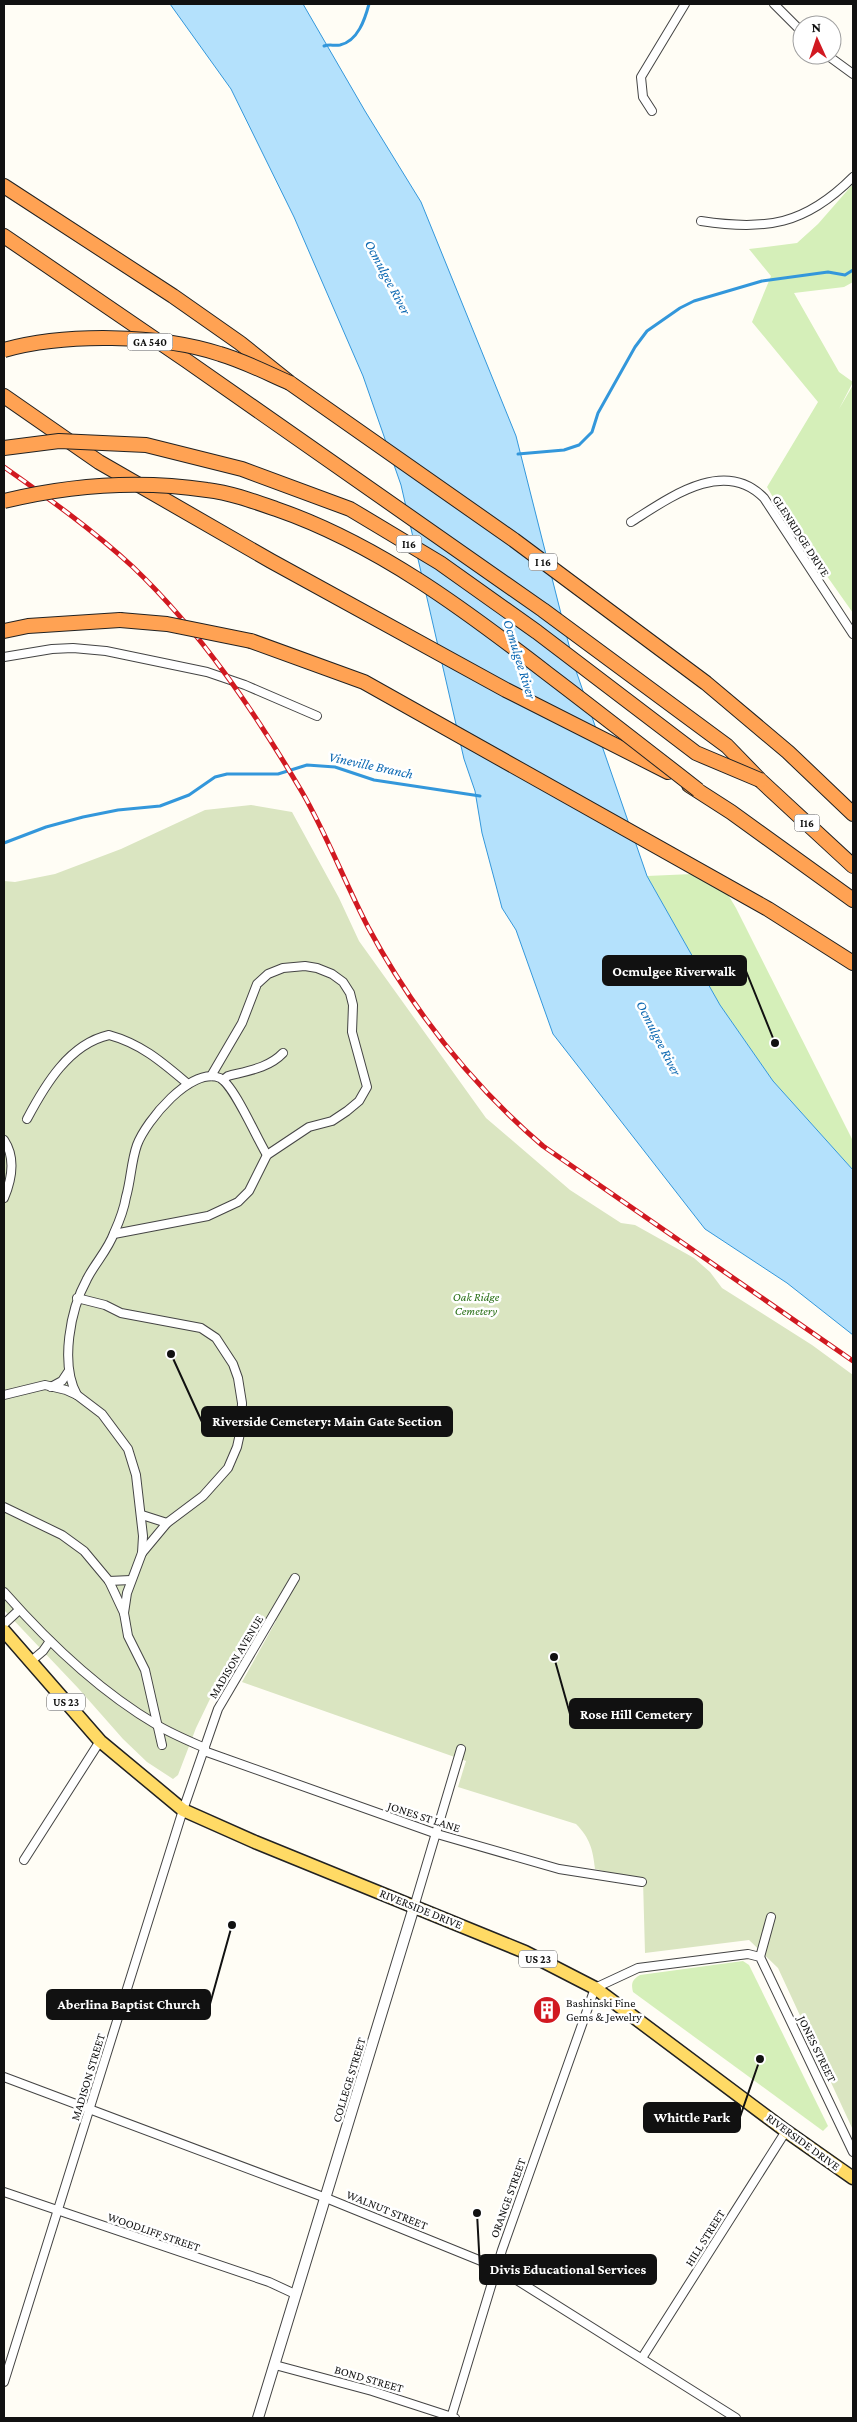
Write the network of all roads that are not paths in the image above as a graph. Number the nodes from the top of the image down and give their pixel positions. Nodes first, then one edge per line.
1 (684, 4) edge
2 (774, 4) edge
3 (792, 22) edge
4 (841, 65) edge
5 (853, 74) edge
6 (652, 112) dead end
7 (853, 177) edge
8 (4, 186) edge
9 (701, 221) dead end
10 (4, 236) edge
11 (4, 350) edge
12 (290, 383) junction
13 (4, 396) edge
14 (4, 448) edge
15 (4, 501) edge
16 (631, 522) dead end
17 (4, 631) edge
18 (853, 634) edge
19 (4, 657) edge
20 (317, 716) dead end
21 (760, 780) junction
22 (698, 790) junction
23 (853, 814) edge
24 (853, 866) edge
25 (853, 900) edge
26 (853, 964) edge
27 (283, 1053) dead end
28 (211, 1076) junction
29 (223, 1080) junction
30 (188, 1084) junction
31 (27, 1119) dead end
32 (4, 1140) edge
33 (267, 1155) junction
34 (4, 1198) edge
35 (114, 1234) junction
36 (77, 1298) junction
37 (68, 1372) junction
38 (51, 1387) junction
39 (4, 1395) edge
40 (77, 1396) junction
41 (4, 1507) edge
42 (142, 1516) junction
43 (167, 1523) junction
44 (142, 1553) junction
45 (295, 1578) dead end
46 (131, 1580) junction
47 (109, 1581) junction
48 (4, 1592) edge
49 (19, 1610) junction
50 (124, 1613) junction
51 (4, 1624) edge
52 (4, 1631) edge
53 (50, 1641) junction
54 (30, 1662) junction
55 (158, 1726) junction
56 (100, 1741) junction
57 (162, 1744) dead end
58 (461, 1749) dead end
59 (205, 1750) junction
60 (183, 1810) junction
61 (437, 1834) junction
62 (24, 1860) dead end
63 (642, 1882) dead end
64 (414, 1907) junction
65 (771, 1917) dead end
66 (760, 1957) junction
67 (595, 1988) junction
68 (4, 2076) edge
69 (90, 2108) junction
70 (786, 2131) junction
71 (853, 2152) edge
72 (853, 2178) edge
73 (4, 2192) edge
74 (326, 2198) junction
75 (58, 2211) junction
76 (496, 2267) junction
77 (295, 2294) junction
78 (642, 2358) junction
79 (274, 2365) junction
80 (4, 2382) edge
81 (452, 2417) edge
82 (258, 2418) edge
83 (736, 2418) edge

1 - 6 street
2 - 3 street
4 - 5 street
7 - 9 street
8 - 12 highway, bridge
10 - 21 highway
11 - 12 highway, GA 540, bridge
12 - 23 highway, I 16
13 - 22 highway, bridge
14 - 21 highway, I16, bridge
15 - 22 highway, bridge
16 - 18 street, GLENRIDGE DRIVE
17 - 26 highway, bridge
19 - 20 street
21 - 24 highway, I16
22 - 25 highway
27 - 29 street
28 - 29 street
28 - 30 street
28 - 33 street
29 - 33 street
30 - 31 street
30 - 35 street
32 - 34 street
33 - 35 street
35 - 36 street
36 - 37 street
36 - 43 street
37 - 38 street
37 - 40 street
38 - 39 street
38 - 40 street
40 - 42 street
41 - 47 street
42 - 43 street
42 - 44 street
43 - 44 street
44 - 46 street
45 - 59 street, MADISON AVENUE
46 - 47 street
46 - 50 street
47 - 50 street
48 - 49 street, JONES ST LANE
49 - 51 street
49 - 53 street, JONES ST LANE
50 - 55 street
52 - 54 main road, RIVERSIDE DRIVE / US 23
53 - 54 street
53 - 55 street, JONES ST LANE
54 - 56 main road, RIVERSIDE DRIVE / US 23
55 - 57 street
55 - 59 street, JONES ST LANE
56 - 60 main road, RIVERSIDE DRIVE / US 23
56 - 62 street
58 - 61 street, COLLEGE STREET
59 - 60 street, MADISON STREET
59 - 61 street, JONES ST LANE
60 - 64 main road, RIVERSIDE DRIVE / US 23
60 - 69 street, MADISON STREET
61 - 63 street, JONES ST LANE
61 - 64 street, COLLEGE STREET
64 - 67 main road, RIVERSIDE DRIVE / US 23
64 - 74 street, COLLEGE STREET
65 - 66 street
66 - 67 street
66 - 71 street, JONES STREET
67 - 70 main road, RIVERSIDE DRIVE / US 23
67 - 76 street, ORANGE STREET
68 - 69 street, WALNUT STREET
69 - 74 street, WALNUT STREET
69 - 75 street, MADISON STREET
70 - 72 main road, RIVERSIDE DRIVE / US 23
70 - 78 street, HILL STREET
73 - 75 street, WOODLIFF STREET
74 - 76 street, WALNUT STREET
74 - 77 street, COLLEGE STREET
75 - 77 street, WOODLIFF STREET
75 - 80 street, MADISON STREET
76 - 78 street, WALNUT STREET
76 - 81 street, ORANGE STREET
77 - 79 street, COLLEGE STREET
78 - 83 street, WALNUT STREET
79 - 81 street, BOND STREET
79 - 82 street, COLLEGE STREET

